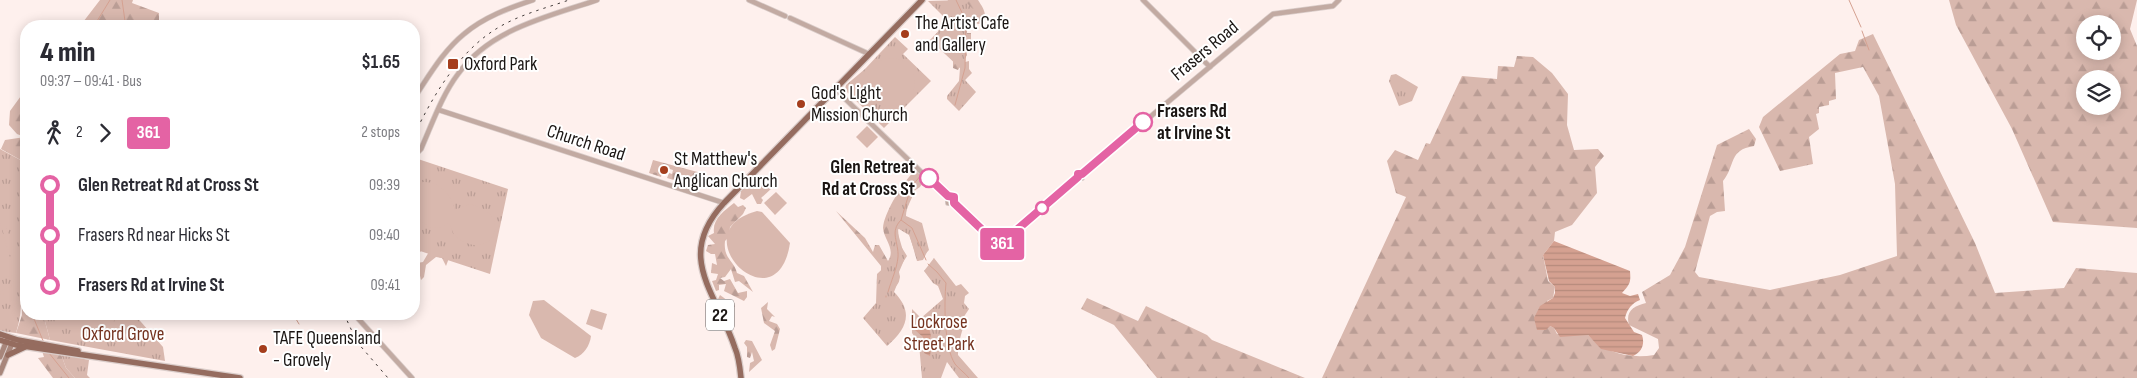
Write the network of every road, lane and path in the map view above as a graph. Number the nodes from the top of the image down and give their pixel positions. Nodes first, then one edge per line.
1 (533, 0) edge
2 (596, 0) edge
3 (749, 0) edge
4 (922, 0) edge
5 (1143, 0) edge
6 (1339, 1) edge
7 (869, 54) junction
8 (1210, 66) junction
9 (420, 89) edge
10 (835, 89) junction
11 (439, 110) junction
12 (420, 150) edge
13 (724, 203) junction
14 (359, 320) edge
15 (0, 334) edge
16 (8, 340) edge
17 (35, 344) junction
18 (27, 346) junction
19 (8, 355) junction
20 (0, 357) edge
21 (0, 373) edge
22 (240, 378) edge
23 (412, 378) edge
24 (741, 378) edge

1 - 9 street
2 - 11 street
3 - 7 street
4 - 7 main road, 22
5 - 8 street
6 - 8 street, Frasers Road
7 - 10 main road, 22
8 - 10 street, Frasers Road
10 - 13 main road, 22
11 - 12 street
11 - 13 street, Church Road
13 - 24 main road, 22
14 - 23 street
15 - 16 main road
16 - 17 main road
16 - 18 main road
16 - 19 main road
16 - 20 main road
17 - 18 main road
17 - 22 main road
18 - 19 main road
19 - 21 main road

